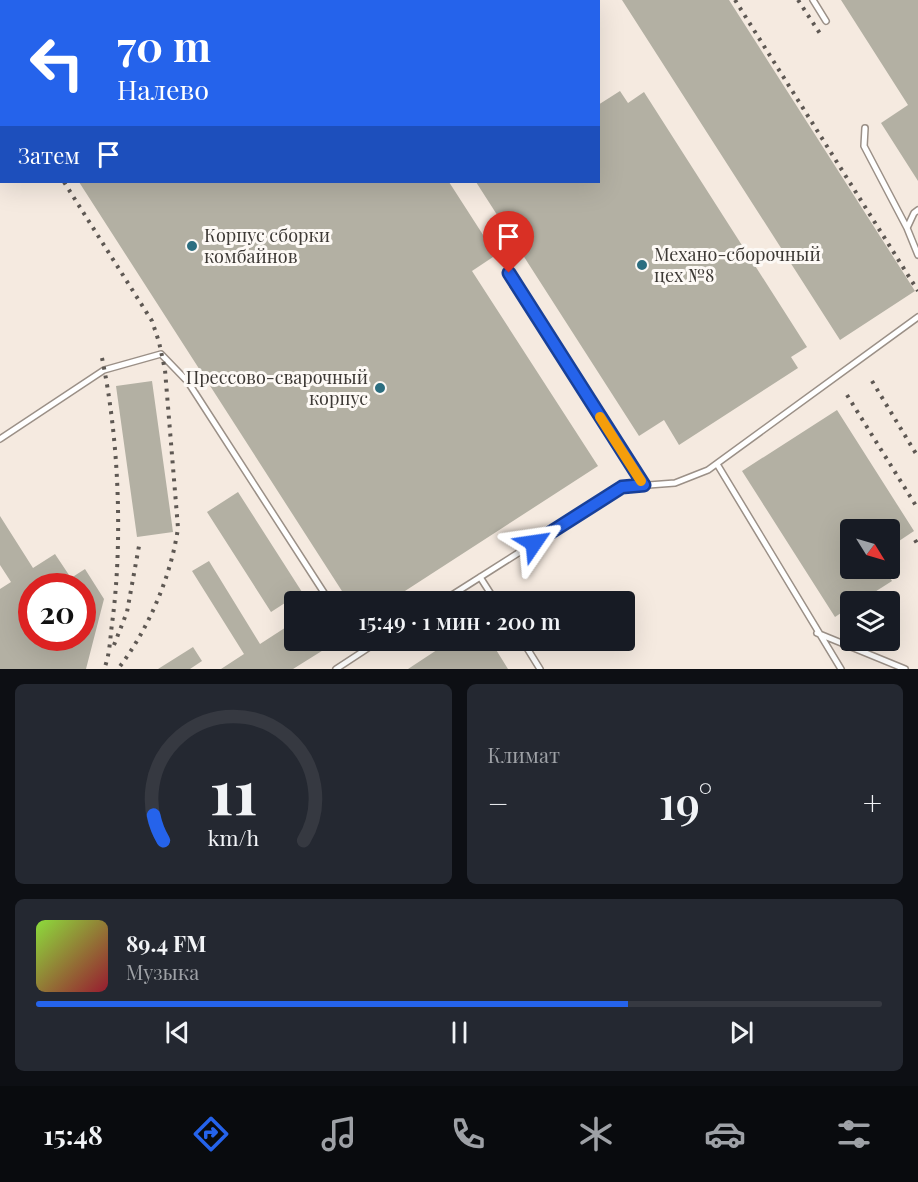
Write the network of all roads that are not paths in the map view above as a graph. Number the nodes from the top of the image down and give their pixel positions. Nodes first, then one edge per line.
1 (813, 0) edge
2 (826, 21) dead end
3 (865, 128) dead end
4 (918, 210) edge
5 (907, 228) junction
6 (918, 255) edge
7 (509, 273) dead end
8 (918, 317) edge
9 (0, 439) edge
10 (717, 464) junction
11 (644, 485) junction
12 (480, 577) junction
13 (323, 591) edge
14 (458, 591) edge
15 (489, 591) edge
16 (817, 633) junction
17 (529, 651) edge
18 (362, 652) edge
19 (336, 669) edge
20 (540, 669) edge
21 (841, 669) edge
22 (905, 669) edge

1 - 2 lane
3 - 5 lane
4 - 5 lane
5 - 6 lane
7 - 11 lane
8 - 10 lane
9 - 13 lane
10 - 11 lane
10 - 16 lane
11 - 12 lane
12 - 14 lane
12 - 15 lane
16 - 21 lane
16 - 22 lane
17 - 20 lane
18 - 19 lane

